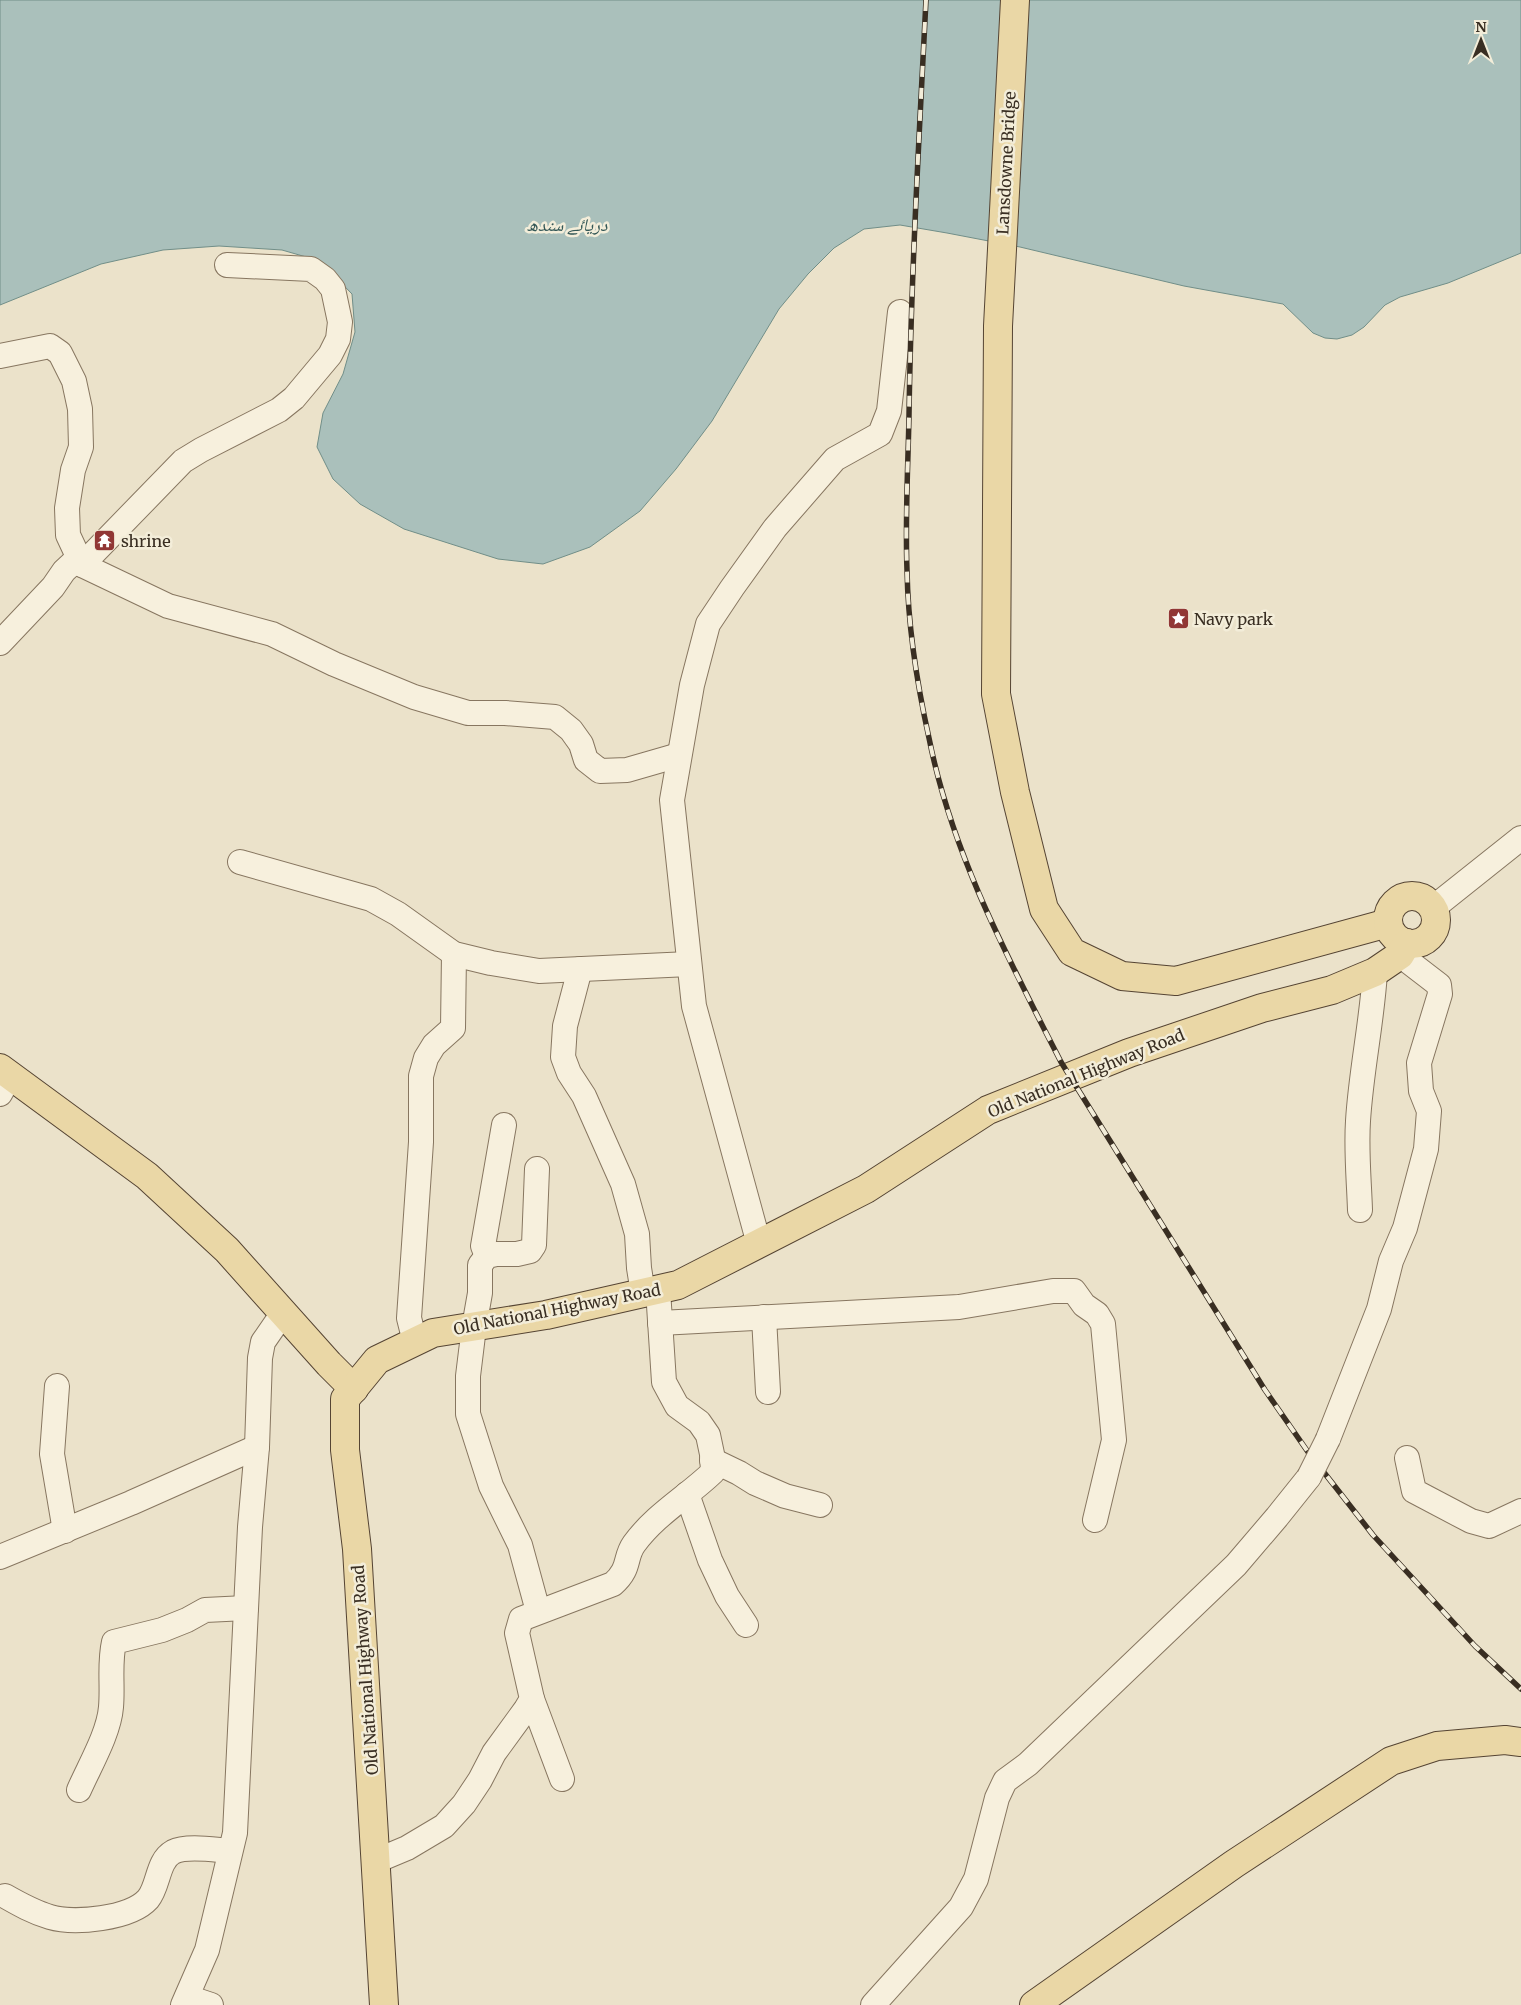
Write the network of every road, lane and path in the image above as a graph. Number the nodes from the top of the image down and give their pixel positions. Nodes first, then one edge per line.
1 (1015, 0) edge
2 (227, 265) dead end
3 (900, 312) dead end
4 (0, 356) edge
5 (80, 561) junction
6 (0, 643) edge
7 (679, 755) junction
8 (1521, 838) edge
9 (240, 862) dead end
10 (1433, 908) junction
11 (1388, 923) junction
12 (1404, 949) junction
13 (454, 954) junction
14 (689, 964) junction
15 (580, 969) junction
16 (1375, 972) junction
17 (3, 1080) edge
18 (504, 1125) dead end
19 (537, 1169) dead end
20 (1360, 1210) dead end
21 (759, 1244) junction
22 (487, 1256) junction
23 (651, 1291) junction
24 (283, 1313) junction
25 (764, 1317) junction
26 (660, 1323) junction
27 (474, 1327) junction
28 (415, 1342) junction
29 (57, 1386) dead end
30 (354, 1389) junction
31 (768, 1392) dead end
32 (257, 1447) junction
33 (1407, 1458) dead end
34 (712, 1460) junction
35 (687, 1494) junction
36 (820, 1505) dead end
37 (1521, 1511) edge
38 (1095, 1520) dead end
39 (65, 1531) junction
40 (0, 1557) edge
41 (246, 1608) junction
42 (538, 1612) junction
43 (746, 1625) dead end
44 (532, 1699) junction
45 (1521, 1742) edge
46 (1521, 1758) edge
47 (562, 1779) dead end
48 (80, 1790) dead end
49 (230, 1851) junction
50 (376, 1862) junction
51 (5, 1896) dead end
52 (185, 2001) edge
53 (211, 2005) edge
54 (384, 2005) edge
55 (873, 2005) edge
56 (1034, 2005) edge
57 (1062, 2005) edge

1 - 11 main road, Lansdowne Bridge
2 - 5 street
3 - 7 street
4 - 5 street
5 - 6 street
5 - 7 street
7 - 14 street
8 - 10 street
9 - 13 street
10 - 11 main road
10 - 12 main road
11 - 12 main road
12 - 16 main road, Old National Highway Road
12 - 55 street, bridge
13 - 15 street
13 - 28 street
14 - 15 street
14 - 21 street
15 - 23 street
16 - 20 street
16 - 21 main road, Old National Highway Road
17 - 24 main road
18 - 22 street
19 - 22 street
21 - 23 main road, Old National Highway Road
22 - 27 street
23 - 26 street
23 - 27 main road, Old National Highway Road
24 - 30 main road
24 - 32 street
25 - 26 street
25 - 31 street
25 - 38 street
26 - 34 street
27 - 28 main road, Old National Highway Road
27 - 42 street
28 - 30 main road, Old National Highway Road
29 - 39 street
30 - 50 main road, Old National Highway Road
32 - 39 street
32 - 41 street
33 - 37 street
34 - 35 street
34 - 36 street
35 - 42 street
35 - 43 street
39 - 40 street
41 - 48 street
41 - 49 street
42 - 44 street
44 - 47 street
44 - 50 street
45 - 56 main road
46 - 57 main road
49 - 51 street
49 - 52 street
50 - 54 main road, Old National Highway Road
52 - 53 street

